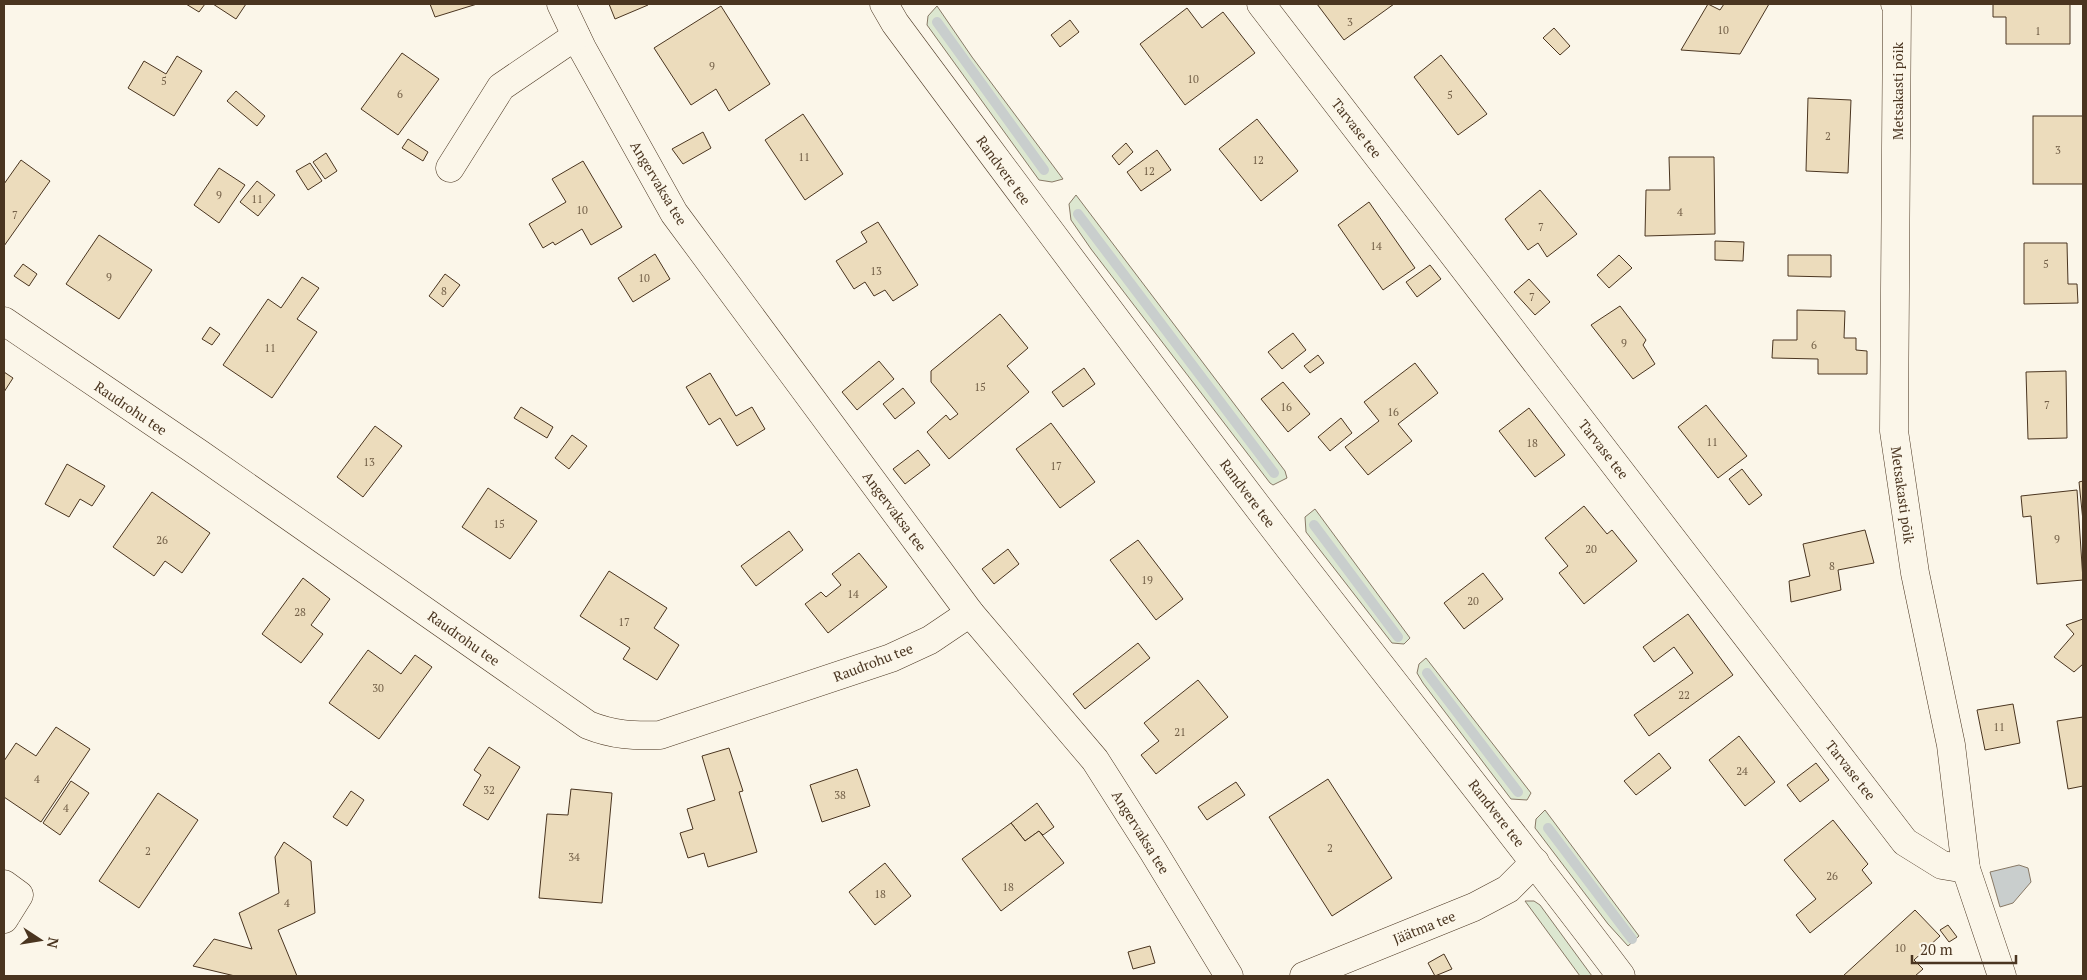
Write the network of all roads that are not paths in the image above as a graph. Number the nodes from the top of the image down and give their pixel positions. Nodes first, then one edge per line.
1 (561, 4) edge
2 (884, 4) edge
3 (1261, 4) edge
4 (1895, 4) edge
5 (576, 36) junction
6 (450, 168) dead end
7 (4, 320) edge
8 (970, 613) junction
9 (1535, 862) junction
10 (1966, 869) junction
11 (4, 884) edge
12 (4, 919) edge
13 (1229, 976) edge
14 (1304, 976) edge
15 (1621, 976) edge
16 (2002, 976) edge

1 - 5 street, Angervaksa tee
2 - 9 street, Randvere tee
3 - 10 street, Tarvase tee
4 - 10 street, Metsakasti põik
5 - 6 street
5 - 8 street, Angervaksa tee
7 - 8 street, Raudrohu tee
8 - 13 street, Angervaksa tee
9 - 14 street, Jäätma tee
9 - 15 street, Randvere tee
10 - 16 street, Metsakasti põik
11 - 12 street

